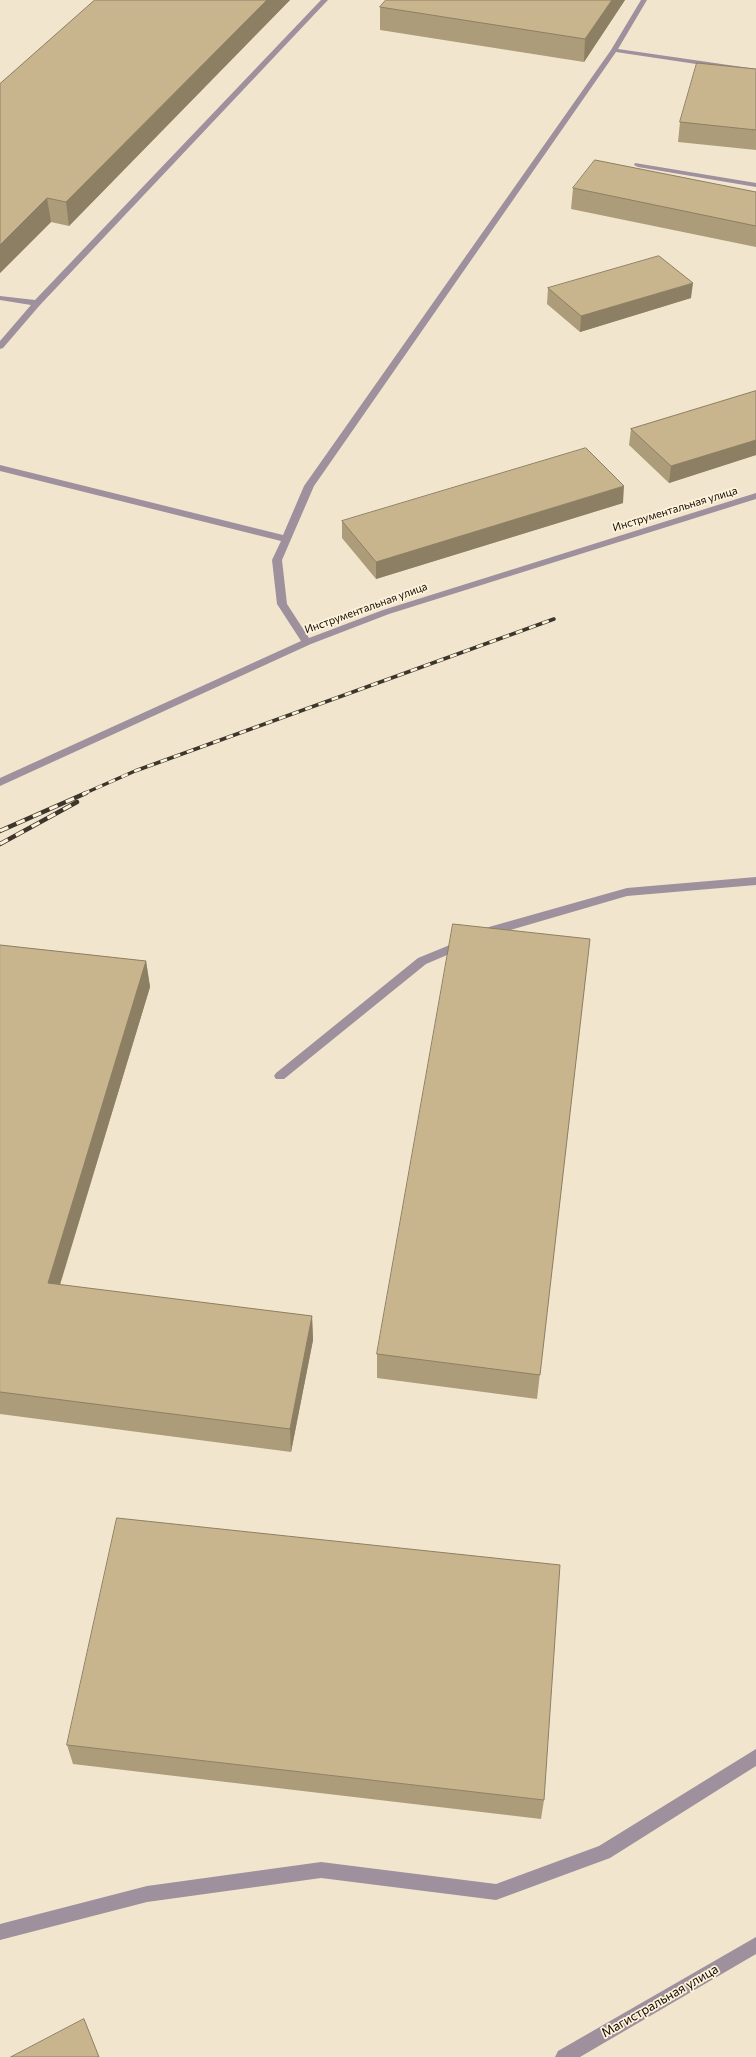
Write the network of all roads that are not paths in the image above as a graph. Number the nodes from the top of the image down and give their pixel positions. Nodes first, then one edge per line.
1 (325, 0) edge
2 (644, 0) edge
3 (614, 50) junction
4 (756, 71) edge
5 (638, 165) dead end
6 (756, 185) edge
7 (0, 298) edge
8 (37, 303) junction
9 (0, 346) edge
10 (0, 468) edge
11 (756, 496) edge
12 (286, 539) junction
13 (307, 642) junction
14 (0, 782) edge
15 (756, 881) edge
16 (280, 1076) dead end
17 (756, 1758) edge
18 (0, 1932) edge
19 (756, 1945) edge
20 (564, 2057) edge

1 - 8 street
2 - 3 street
3 - 4 street
3 - 12 street
5 - 6 street
7 - 8 street
8 - 9 street
10 - 12 street
11 - 13 street, Инструментальная улица
12 - 13 street
13 - 14 street, Инструментальная улица
15 - 16 street
17 - 18 street
19 - 20 street, Магистральная улица

